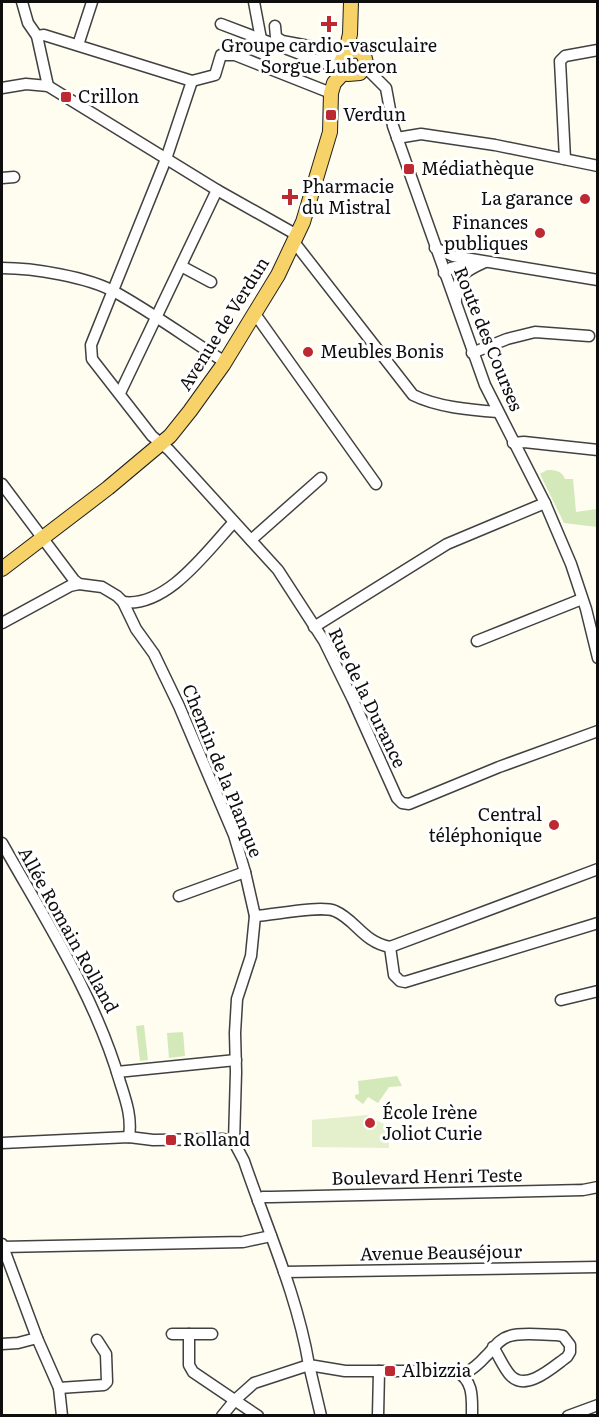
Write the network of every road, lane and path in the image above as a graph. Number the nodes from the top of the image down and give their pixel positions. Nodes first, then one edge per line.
1 (22, 2) edge
2 (92, 2) edge
3 (254, 2) edge
4 (351, 2) edge
5 (357, 2) edge
6 (221, 24) dead end
7 (274, 26) dead end
8 (37, 36) junction
9 (261, 39) junction
10 (78, 45) junction
11 (597, 50) edge
12 (346, 59) junction
13 (365, 67) junction
14 (192, 81) junction
15 (48, 86) junction
16 (2, 88) edge
17 (331, 93) junction
18 (397, 138) junction
19 (166, 159) junction
20 (565, 159) junction
21 (597, 166) edge
22 (14, 177) dead end
23 (2, 178) edge
24 (217, 190) junction
25 (295, 239) junction
26 (435, 248) junction
27 (482, 261) junction
28 (181, 266) junction
29 (2, 268) edge
30 (444, 273) junction
31 (597, 280) edge
32 (211, 282) dead end
33 (113, 291) junction
34 (456, 306) junction
35 (255, 314) junction
36 (156, 318) junction
37 (594, 337) edge
38 (472, 353) junction
39 (225, 362) junction
40 (120, 393) junction
41 (498, 412) junction
42 (161, 443) junction
43 (513, 443) junction
44 (597, 450) edge
45 (321, 478) dead end
46 (2, 484) edge
47 (376, 484) dead end
48 (545, 503) junction
49 (234, 522) junction
50 (41, 539) junction
51 (251, 540) junction
52 (2, 569) edge
53 (79, 584) junction
54 (582, 599) junction
55 (123, 602) junction
56 (2, 623) edge
57 (314, 627) junction
58 (477, 641) dead end
59 (597, 658) edge
60 (597, 731) edge
61 (2, 843) edge
62 (597, 869) edge
63 (245, 872) junction
64 (179, 896) dead end
65 (255, 916) junction
66 (597, 923) edge
67 (390, 947) junction
68 (597, 991) edge
69 (561, 1000) dead end
70 (236, 1060) junction
71 (117, 1072) junction
72 (129, 1137) junction
73 (234, 1142) junction
74 (2, 1143) edge
75 (597, 1187) edge
76 (258, 1201) junction
77 (270, 1236) junction
78 (2, 1246) edge
79 (597, 1268) edge
80 (284, 1272) junction
81 (172, 1334) dead end
82 (189, 1334) junction
83 (212, 1334) dead end
84 (36, 1338) junction
85 (98, 1340) dead end
86 (2, 1344) edge
87 (493, 1347) junction
88 (309, 1365) junction
89 (379, 1371) junction
90 (463, 1375) junction
91 (59, 1388) junction
92 (235, 1400) junction
93 (597, 1405) edge
94 (62, 1416) edge
95 (222, 1416) edge
96 (258, 1416) edge
97 (321, 1416) edge
98 (378, 1416) edge
99 (472, 1416) edge
100 (568, 1416) edge

1 - 8 street
2 - 10 street
3 - 9 street
4 - 12 main road
5 - 12 main road
6 - 9 street
7 - 12 street
8 - 10 street
8 - 15 street
9 - 12 street
10 - 14 street
11 - 20 street
12 - 13 main road
12 - 13 main road
12 - 17 main road
13 - 18 street, Route des Courses
14 - 17 street
14 - 19 street
15 - 16 street
15 - 19 street
17 - 25 main road, Avenue de Verdun
18 - 20 street
18 - 26 street, Route des Courses
19 - 24 street
19 - 33 street
20 - 21 street
22 - 23 street
24 - 25 street
24 - 28 street
25 - 35 main road, Avenue de Verdun
25 - 41 street
26 - 27 street
26 - 30 street, Route des Courses
27 - 30 street
27 - 31 street
27 - 34 street
28 - 32 street
28 - 36 street
29 - 33 street
30 - 34 street, Route des Courses
33 - 36 street
33 - 40 street, Rue de la Durance
34 - 38 street, Route des Courses
35 - 39 main road, Avenue de Verdun
35 - 47 street
36 - 39 street
36 - 40 street
37 - 38 street
38 - 41 street, Route des Courses
39 - 42 main road, Avenue de Verdun
40 - 42 street, Rue de la Durance
41 - 43 street, Route des Courses
42 - 49 street, Rue de la Durance
42 - 50 main road, Avenue de Verdun
43 - 44 street
43 - 48 street, Route des Courses
45 - 51 street
46 - 50 street
48 - 54 street, Route des Courses
48 - 57 street
49 - 51 street, Rue de la Durance
49 - 55 street
50 - 52 main road, Avenue de Verdun
50 - 53 street
51 - 57 street, Rue de la Durance
53 - 55 street
53 - 56 street
54 - 58 street
54 - 59 street, Route des Courses
55 - 63 street, Chemin de la Planque
57 - 60 street, Rue de la Durance
61 - 71 street, Allée Romain Rolland
62 - 67 street
63 - 64 street
63 - 65 street, Chemin de la Planque
65 - 67 street
65 - 70 street, Chemin de la Planque
66 - 67 street
68 - 69 street
70 - 71 street
70 - 73 street, Chemin de la Planque
71 - 72 street, Allée Romain Rolland
72 - 73 street
72 - 74 street
73 - 76 street
75 - 76 street, Boulevard Henri Teste
76 - 77 street
77 - 78 street
77 - 80 street
78 - 84 street
79 - 80 street, Avenue Beauséjour
80 - 88 street
81 - 82 street
82 - 83 street
82 - 92 street
84 - 86 street
84 - 91 street
85 - 91 street
87 - 87 street
87 - 90 street
88 - 89 street
88 - 92 street
88 - 97 street
89 - 90 street
89 - 98 street
90 - 99 street
91 - 94 street
92 - 95 street
92 - 96 street
93 - 100 street

